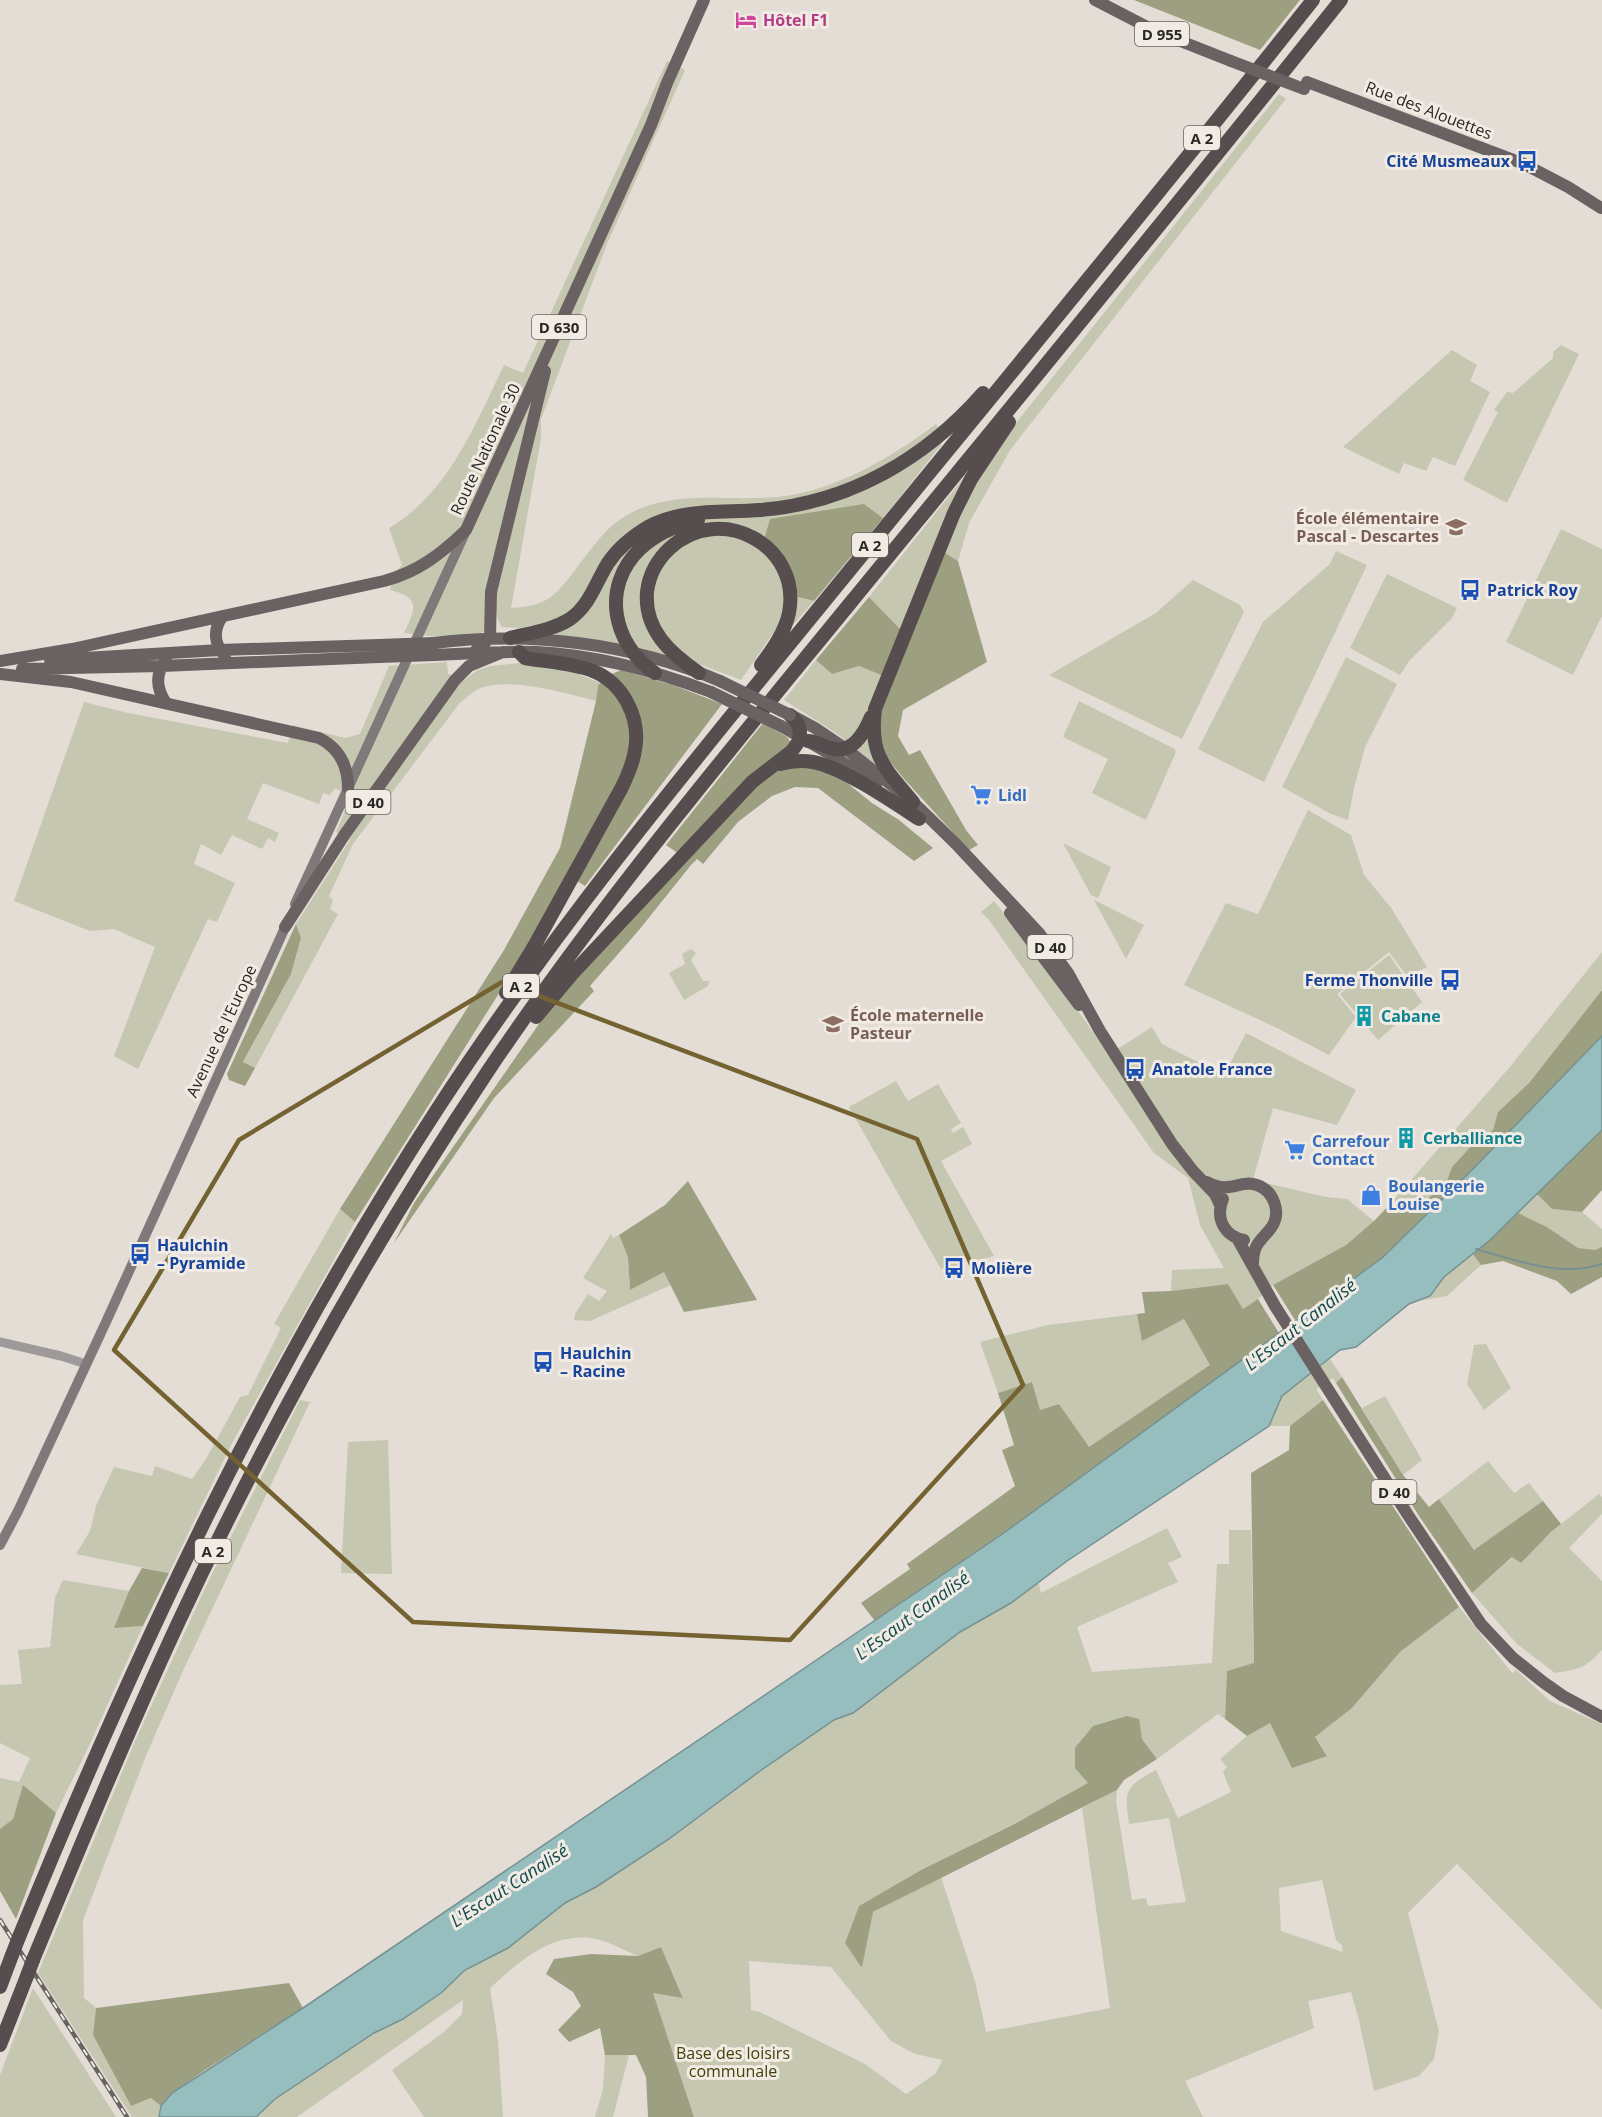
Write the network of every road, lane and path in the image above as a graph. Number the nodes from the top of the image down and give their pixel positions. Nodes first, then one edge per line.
1 (704, 0) edge
2 (713, 0) edge
3 (1095, 0) edge
4 (1105, 0) edge
5 (1313, 0) edge
6 (1341, 0) edge
7 (1233, 58) junction
8 (651, 125) junction
9 (1601, 209) edge
10 (1058, 316) junction
11 (1078, 325) junction
12 (551, 344) junction
13 (750, 511) junction
14 (466, 530) junction
15 (222, 616) junction
16 (490, 638) junction
17 (510, 638) junction
18 (434, 649) junction
19 (220, 650) junction
20 (379, 651) junction
21 (504, 652) junction
22 (519, 652) junction
23 (176, 653) junction
24 (473, 653) junction
25 (454, 654) junction
26 (634, 654) junction
27 (0, 661) edge
28 (247, 661) junction
29 (162, 666) junction
30 (0, 669) edge
31 (655, 673) junction
32 (699, 673) junction
33 (0, 674) edge
34 (455, 680) junction
35 (166, 703) junction
36 (875, 709) junction
37 (785, 720) junction
38 (804, 738) junction
39 (846, 749) junction
40 (773, 767) junction
41 (683, 774) junction
42 (348, 788) junction
43 (913, 802) junction
44 (919, 819) junction
45 (285, 927) junction
46 (1100, 1031) junction
47 (440, 1105) junction
48 (458, 1118) junction
49 (1202, 1180) junction
50 (1234, 1188) junction
51 (1220, 1205) junction
52 (1263, 1236) junction
53 (1237, 1238) junction
54 (1254, 1269) junction
55 (0, 1342) edge
56 (82, 1363) junction
57 (0, 1545) edge
58 (1463, 1596) junction
59 (1602, 1711) edge
60 (1602, 1717) edge
61 (0, 1987) edge
62 (0, 2045) edge

1 - 8 main road, Route Nationale 30 / D 630
2 - 8 main road, Route Nationale 30 / D 630
3 - 7 main road, D 955
4 - 7 main road, D 955
5 - 10 highway, A 2
6 - 11 highway, A 2
7 - 9 main road, Rue des Alouettes / D 955, bridge
8 - 12 main road, Route Nationale 30 / D 630
10 - 13 highway
10 - 41 highway, A 2
11 - 36 highway
11 - 48 highway, A 2
12 - 14 main road, Route Nationale 30 / D 630
12 - 16 main road
13 - 17 highway
13 - 26 highway
14 - 15 main road, D 40
14 - 42 main road, Route Nationale 30 / D 630
15 - 19 main road
15 - 27 main road, D 40
16 - 17 main road, D 40
16 - 18 main road, D 40
16 - 24 main road
17 - 26 main road, D 40
18 - 20 main road, D 40, bridge
18 - 25 main road
19 - 20 main road, D 40
19 - 23 main road, D 40
19 - 28 main road, D 40
20 - 28 main road, D 40
21 - 22 main road, D 40
21 - 24 main road, D 40
21 - 34 main road, D 40
22 - 31 main road, D 40
22 - 47 highway
23 - 27 main road, D 40
23 - 29 main road
24 - 25 main road, D 40
25 - 34 main road
26 - 31 highway
26 - 32 main road, D 40
28 - 29 main road, D 40
29 - 30 main road, D 40
29 - 35 main road
31 - 37 main road, D 40, bridge
32 - 37 main road, D 40, bridge
32 - 41 highway
33 - 35 main road
34 - 45 main road, D 40
35 - 42 main road
36 - 39 highway
36 - 43 highway
37 - 38 highway
37 - 39 main road, D 40
38 - 39 highway
38 - 40 highway
38 - 44 main road, D 40
39 - 43 main road, D 40
40 - 44 highway
40 - 48 highway
41 - 47 highway, A 2
42 - 45 main road, Avenue de l'Europe / D 630
43 - 46 main road, D 40
44 - 46 main road, D 40
45 - 56 main road, Avenue de l'Europe / D 630
46 - 49 main road, D 40
47 - 61 highway, A 2, bridge
48 - 62 highway, A 2, bridge
49 - 50 main road
49 - 51 main road, D 40
50 - 51 main road
50 - 52 main road
51 - 53 main road
52 - 53 main road
52 - 54 main road
53 - 54 main road, D 40
54 - 58 main road, D 40
55 - 56 street
56 - 57 main road, Avenue de l'Europe / D 630
58 - 59 main road, D 40
58 - 60 main road, D 40

